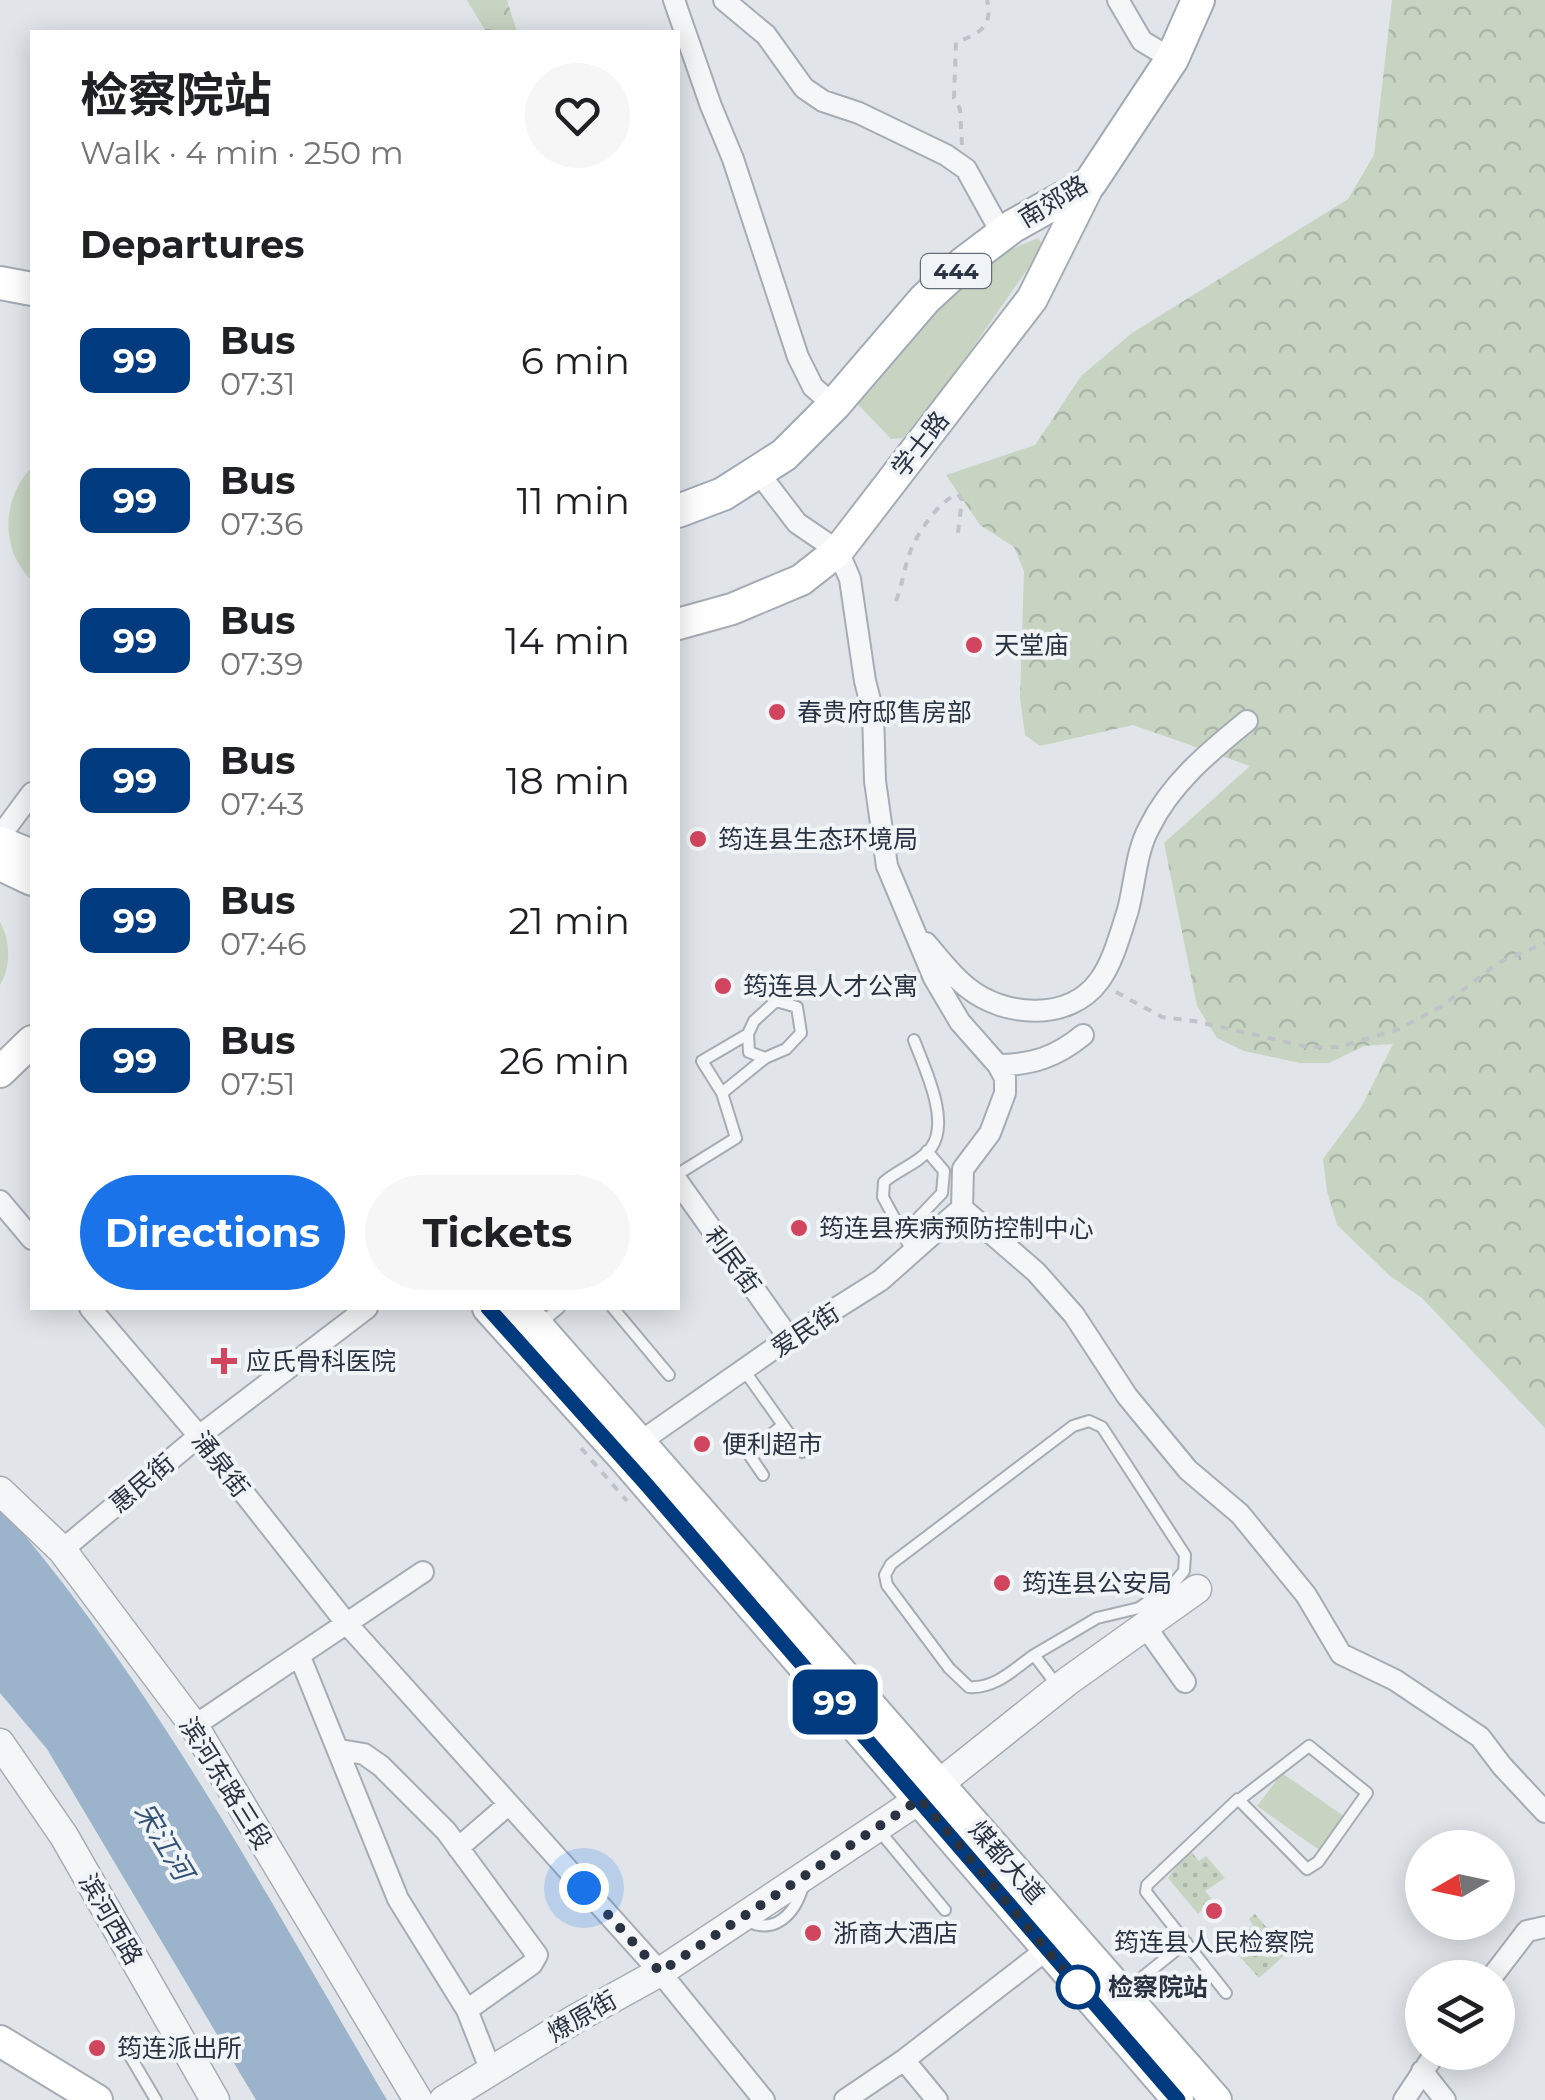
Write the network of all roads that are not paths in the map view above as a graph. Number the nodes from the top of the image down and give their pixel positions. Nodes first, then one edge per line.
1 (674, 0) edge
2 (724, 0) edge
3 (1118, 0) edge
4 (1198, 0) edge
5 (1172, 59) junction
6 (1090, 183) junction
7 (1002, 234) junction
8 (0, 283) edge
9 (30, 289) edge
10 (834, 404) junction
11 (758, 472) junction
12 (680, 510) edge
13 (838, 551) junction
14 (680, 623) edge
15 (1247, 721) dead end
16 (30, 796) edge
17 (0, 839) edge
18 (30, 854) edge
19 (0, 865) edge
20 (30, 879) edge
21 (914, 931) junction
22 (748, 1034) junction
23 (1084, 1035) dead end
24 (914, 1040) dead end
25 (30, 1043) edge
26 (765, 1058) junction
27 (998, 1065) junction
28 (0, 1072) edge
29 (722, 1093) junction
30 (927, 1151) junction
31 (680, 1173) edge
32 (680, 1185) edge
33 (0, 1201) edge
34 (962, 1208) junction
35 (30, 1237) edge
36 (908, 1243) junction
37 (92, 1310) edge
38 (363, 1310) edge
39 (490, 1310) edge
40 (615, 1310) edge
41 (540, 1314) edge
42 (789, 1338) junction
43 (744, 1370) junction
44 (669, 1375) dead end
45 (784, 1426) junction
46 (199, 1436) junction
47 (631, 1448) junction
48 (802, 1452) dead end
49 (763, 1475) dead end
50 (0, 1492) edge
51 (62, 1550) junction
52 (423, 1572) dead end
53 (1196, 1589) dead end
54 (347, 1624) junction
55 (1145, 1626) junction
56 (1034, 1654) junction
57 (300, 1657) junction
58 (1185, 1682) dead end
59 (1060, 1688) junction
60 (194, 1726) junction
61 (0, 1744) edge
62 (340, 1750) junction
63 (929, 1791) junction
64 (1239, 1800) junction
65 (509, 1804) junction
66 (1545, 1812) edge
67 (877, 1828) junction
68 (458, 1848) junction
69 (945, 1910) dead end
70 (1545, 1928) edge
71 (1186, 1942) junction
72 (1046, 1950) junction
73 (1505, 1960) edge
74 (660, 1972) junction
75 (1123, 1993) junction
76 (1226, 1993) dead end
77 (466, 2010) junction
78 (0, 2041) edge
79 (130, 2056) dead end
80 (904, 2060) junction
81 (1422, 2070) joint
82 (491, 2071) junction
83 (97, 2100) edge
84 (156, 2100) edge
85 (215, 2100) edge
86 (418, 2100) edge
87 (444, 2100) edge
88 (764, 2100) edge
89 (845, 2100) edge
90 (936, 2100) edge
91 (1178, 2100) edge
92 (1216, 2100) edge
93 (1404, 2100) edge
94 (1446, 2100) edge

1 - 10 street
2 - 7 street
3 - 5 street
4 - 5 main road, 南郊路 / 444
5 - 6 main road, 南郊路 / 444
6 - 7 main road, 南郊路 / 444
6 - 13 main road, 学士路
7 - 10 main road, 南郊路 / 444
8 - 9 main road
10 - 11 main road, 南郊路 / 444
11 - 12 main road, 南郊路 / 444
11 - 13 street
13 - 14 main road, 学士路
13 - 21 street
15 - 21 street
16 - 17 street
17 - 18 main road
19 - 20 main road
21 - 27 street
22 - 26 lane
22 - 26 lane
22 - 29 lane
23 - 27 street
24 - 30 lane
25 - 28 main road
26 - 29 lane
27 - 34 street
29 - 31 lane
30 - 36 lane
30 - 36 lane
32 - 42 street, 利民街
33 - 35 street
34 - 36 street, 爱民街
34 - 66 street
36 - 42 street, 爱民街
37 - 46 street, 涌泉街
38 - 46 street, 惠民街
39 - 47 main road, 煤都大道
40 - 44 lane
41 - 47 main road, 煤都大道
42 - 43 street, 爱民街
43 - 45 lane
43 - 47 street, 爱民街
45 - 48 lane
45 - 49 lane
46 - 51 street, 惠民街
46 - 54 street, 涌泉街
47 - 63 main road, 煤都大道
50 - 51 street, 滨河东路三段
51 - 60 street, 滨河东路三段
52 - 54 street
53 - 55 street, 燎原街
54 - 57 street
54 - 65 street, 涌泉街
55 - 58 street
55 - 59 street, 燎原街
56 - 56 lane
56 - 59 lane
57 - 60 street
57 - 62 street
59 - 63 street, 燎原街
60 - 86 street, 滨河东路三段
61 - 85 street, 滨河西路
62 - 68 street
62 - 77 street
63 - 67 street, 燎原街
63 - 72 main road, 煤都大道
63 - 75 main road, 煤都大道
64 - 64 lane
64 - 71 lane
65 - 68 street
65 - 74 street, 涌泉街
67 - 69 lane
67 - 74 street, 燎原街
68 - 77 street
70 - 73 street
71 - 75 lane
71 - 76 lane
72 - 80 street
72 - 91 main road, 煤都大道
74 - 82 street, 燎原街
74 - 88 street, 涌泉街
75 - 92 main road, 煤都大道
77 - 82 street
78 - 83 main road
79 - 84 lane
80 - 89 street
80 - 90 street
81 - 93 street
81 - 94 street
82 - 87 street, 燎原街

